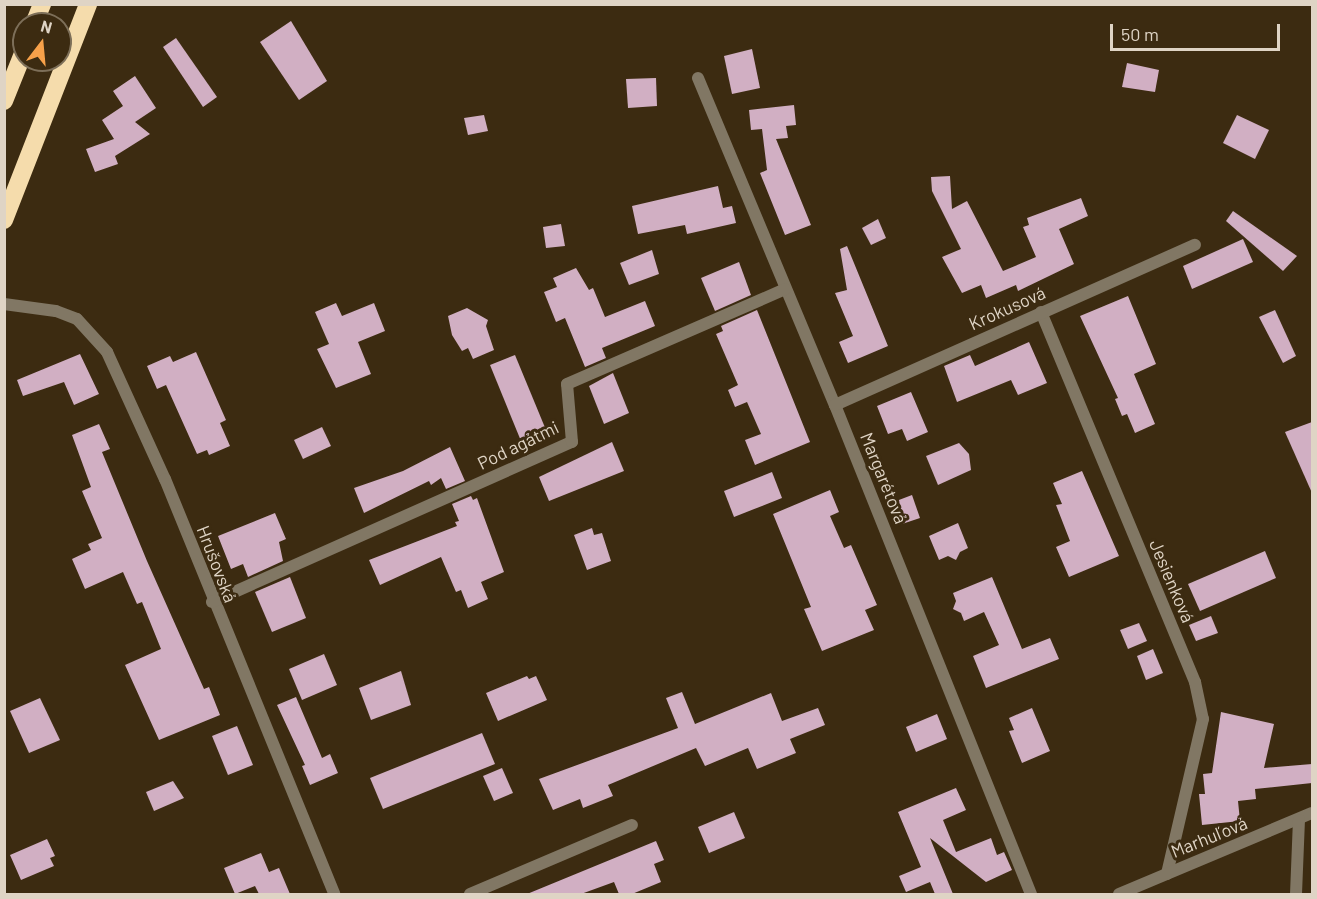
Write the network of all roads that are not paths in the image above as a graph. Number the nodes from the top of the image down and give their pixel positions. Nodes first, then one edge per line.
1 (88, 4) edge
2 (16, 72) edge
3 (698, 78) dead end
4 (4, 101) edge
5 (5, 220) edge
6 (1195, 245) dead end
7 (785, 289) junction
8 (8, 304) edge
9 (1041, 312) junction
10 (835, 405) junction
11 (212, 602) junction
12 (1312, 813) edge
13 (1299, 820) junction
14 (632, 825) dead end
15 (1167, 874) junction
16 (334, 894) edge
17 (470, 894) edge
18 (1031, 894) edge
19 (1119, 894) edge
20 (1296, 894) edge

1 - 5 highway
2 - 4 highway
3 - 7 street, Margarétová
6 - 9 street, Krokusová
7 - 10 street, Margarétová
7 - 11 street, Pod agátmi
8 - 11 street, Hrušovská
9 - 10 street, Krokusová
9 - 15 street, Jesienková
10 - 18 street, Margarétová
11 - 16 street, Hrušovská
12 - 13 street, Marhuľová
13 - 15 street, Marhuľová
13 - 20 street
14 - 17 street
15 - 19 street, Marhuľová

